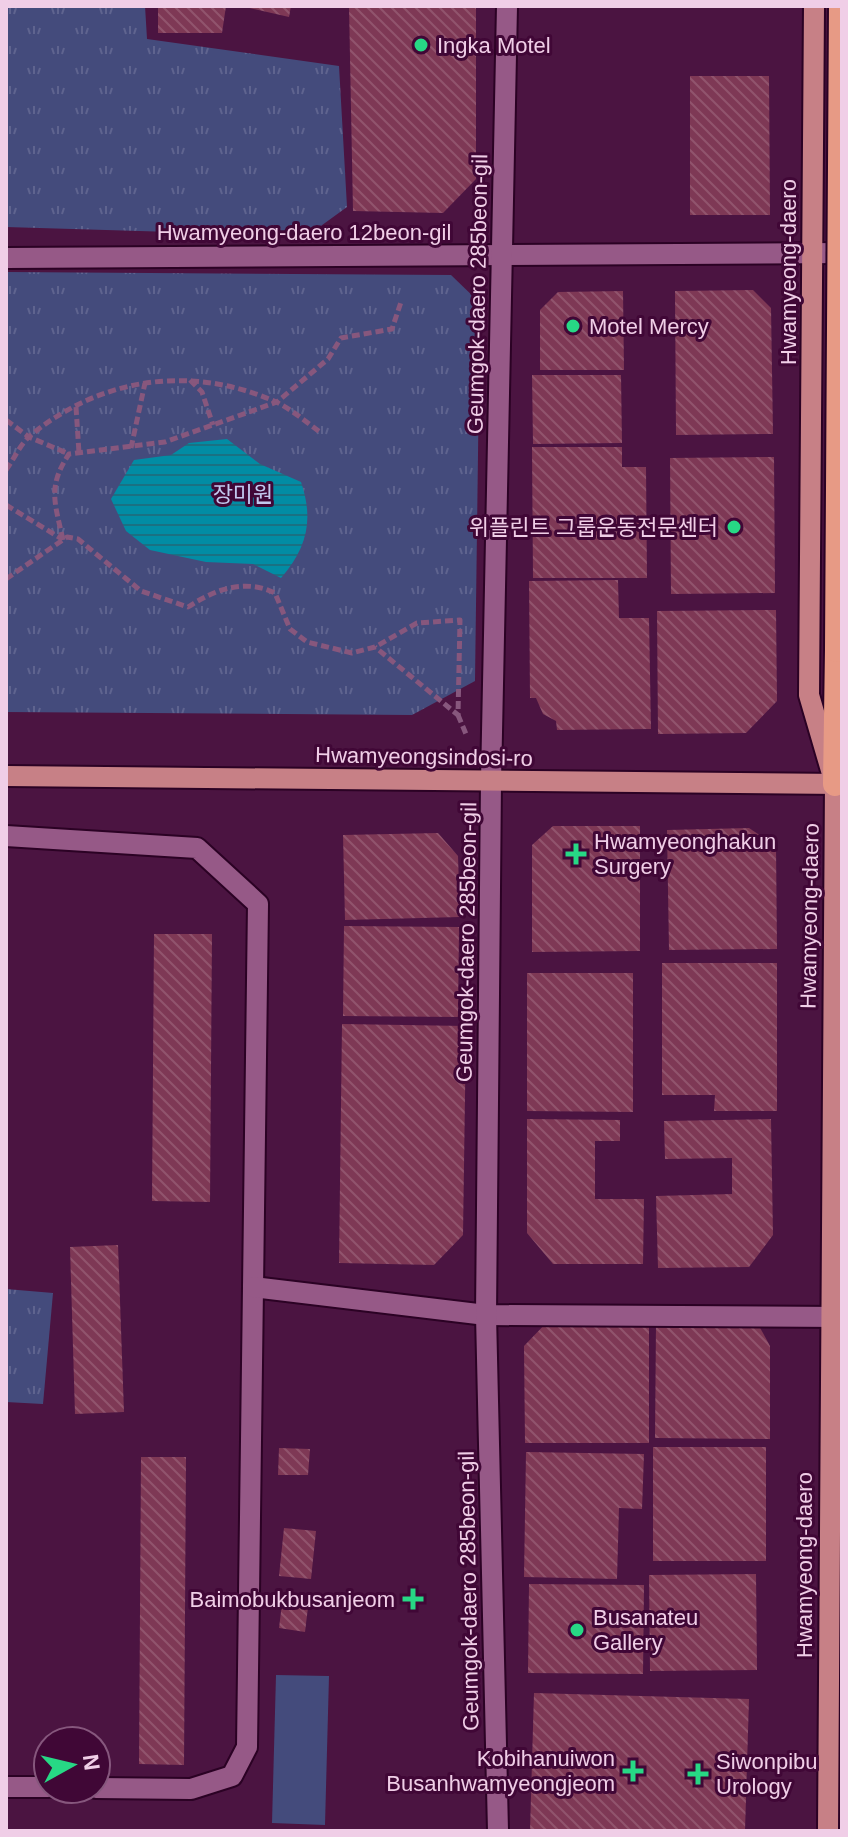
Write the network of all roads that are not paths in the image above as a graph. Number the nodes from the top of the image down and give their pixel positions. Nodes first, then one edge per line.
1 (507, 6) edge
2 (814, 6) edge
3 (841, 6) edge
4 (812, 252) junction
5 (842, 253) edge
6 (502, 254) junction
7 (6, 258) edge
8 (6, 776) edge
9 (491, 781) junction
10 (838, 784) edge
11 (6, 836) edge
12 (253, 1287) junction
13 (486, 1315) junction
14 (836, 1317) edge
15 (6, 1787) edge
16 (32, 1787) edge
17 (112, 1788) edge
18 (498, 1831) edge
19 (828, 1831) edge

1 - 6 street, Geumgok-daero 285beon-gil
2 - 4 main road, Hwamyeong-daero
3 - 10 highway, bridge
4 - 5 street, Hwamyeong-daero 12beon-gil
4 - 6 street, Hwamyeong-daero 12beon-gil
4 - 10 main road, Hwamyeong-daero
6 - 7 street, Hwamyeong-daero 12beon-gil
6 - 9 street, Geumgok-daero 285beon-gil
8 - 9 main road, Hwamyeongsindosi-ro
9 - 10 main road, Hwamyeongsindosi-ro
9 - 13 street, Geumgok-daero 285beon-gil
10 - 14 main road, Hwamyeong-daero
11 - 12 street
12 - 13 street
12 - 17 street
13 - 14 street
13 - 18 street, Geumgok-daero 285beon-gil
14 - 19 main road, Hwamyeong-daero
15 - 16 street

